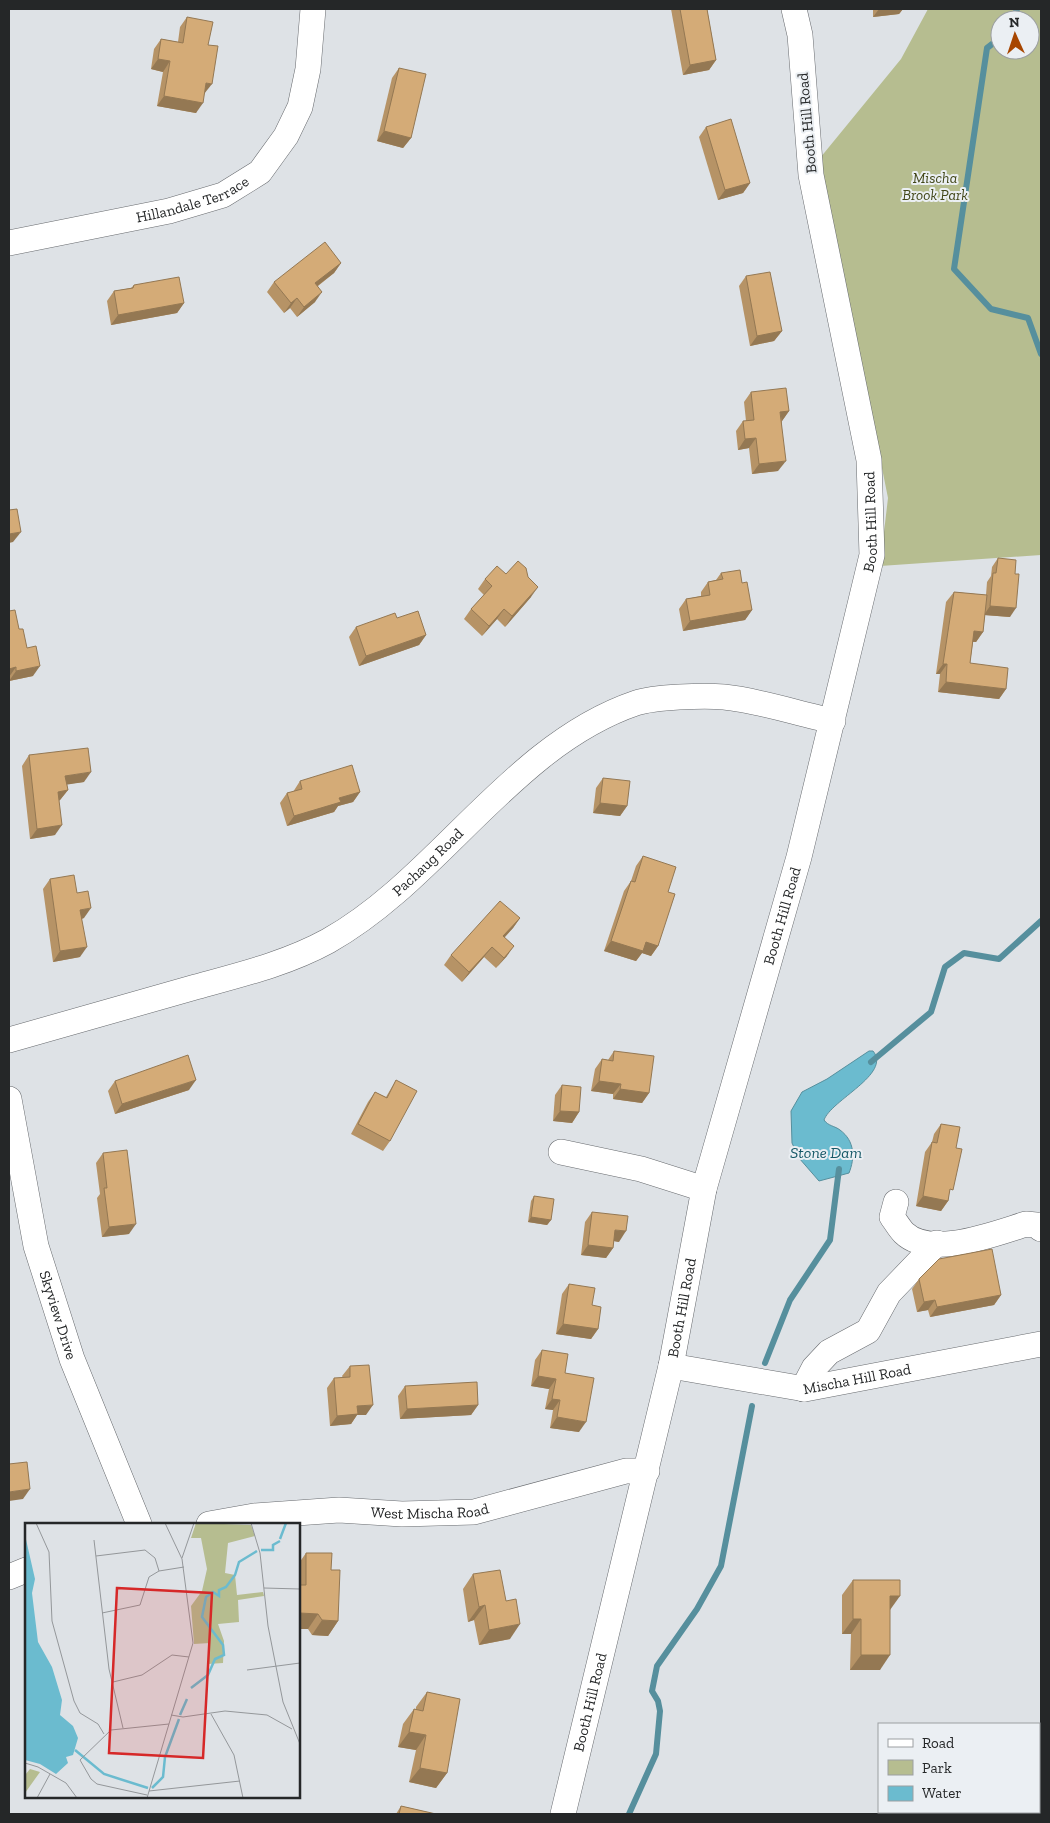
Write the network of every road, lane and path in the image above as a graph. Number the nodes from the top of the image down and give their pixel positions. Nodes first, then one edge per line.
1 (313, 9) edge
2 (794, 9) edge
3 (9, 244) edge
4 (833, 721) junction
5 (9, 1040) edge
6 (9, 1099) edge
7 (561, 1152) dead end
8 (704, 1189) junction
9 (896, 1202) dead end
10 (1041, 1229) edge
11 (937, 1243) junction
12 (1041, 1344) edge
13 (671, 1366) junction
14 (803, 1389) junction
15 (647, 1471) junction
16 (138, 1523) edge
17 (215, 1523) edge
18 (25, 1570) edge
19 (9, 1578) edge
20 (563, 1814) edge

1 - 3 street, Hillandale Terrace
2 - 4 street, Booth Hill Road
4 - 5 street, Pachaug Road
4 - 8 street, Booth Hill Road
6 - 16 street, Skyview Drive
7 - 8 street
8 - 13 street, Booth Hill Road
9 - 11 street
10 - 11 street
11 - 14 street
12 - 14 street, Mischa Hill Road
13 - 14 street, Mischa Hill Road
13 - 15 street, Booth Hill Road
15 - 17 street, West Mischa Road
15 - 20 street, Booth Hill Road
18 - 19 street

